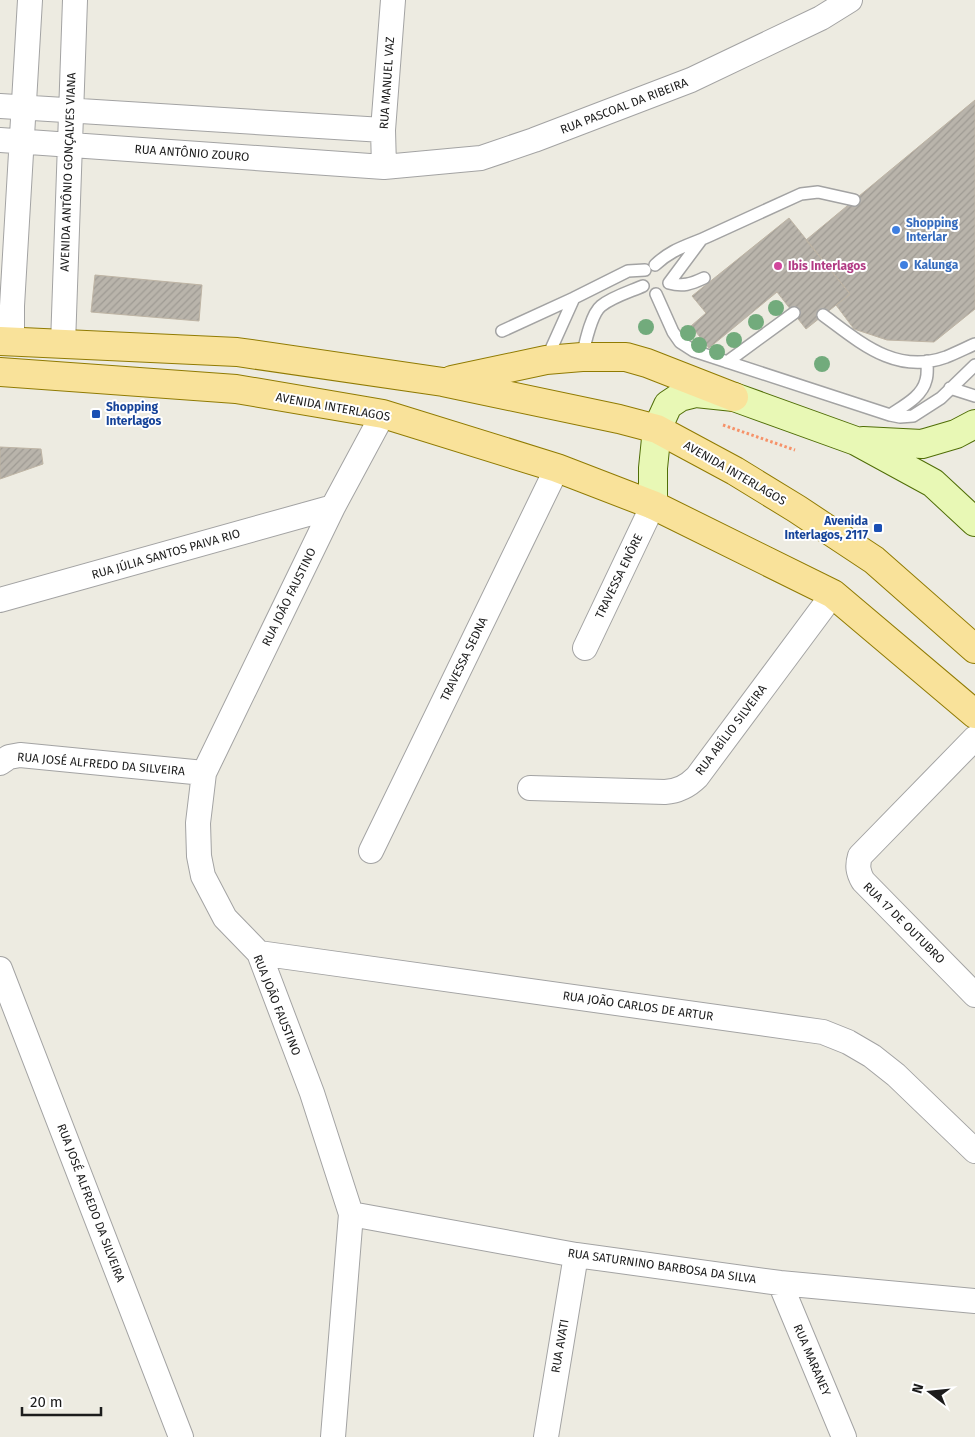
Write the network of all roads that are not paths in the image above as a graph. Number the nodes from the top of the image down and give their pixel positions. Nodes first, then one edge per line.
1 (30, 0) edge
2 (75, 0) edge
3 (393, 0) edge
4 (850, 0) edge
5 (0, 106) edge
6 (24, 108) junction
7 (70, 110) junction
8 (383, 130) junction
9 (11, 141) edge
10 (69, 144) junction
11 (384, 167) junction
12 (854, 200) dead end
13 (701, 240) junction
14 (650, 268) junction
15 (704, 278) dead end
16 (669, 283) junction
17 (643, 286) junction
18 (656, 294) junction
19 (574, 298) junction
20 (794, 313) dead end
21 (823, 315) dead end
22 (502, 331) dead end
23 (6, 341) edge
24 (63, 344) junction
25 (975, 344) edge
26 (582, 357) junction
27 (546, 360) junction
28 (927, 361) junction
29 (727, 362) junction
30 (975, 365) edge
31 (0, 372) edge
32 (443, 382) junction
33 (950, 388) junction
34 (975, 396) edge
35 (734, 397) junction
36 (383, 414) junction
37 (890, 415) junction
38 (975, 424) edge
39 (657, 429) junction
40 (856, 441) junction
41 (557, 468) junction
42 (654, 505) junction
43 (333, 507) junction
44 (975, 522) edge
45 (833, 594) junction
46 (0, 600) edge
47 (585, 648) dead end
48 (975, 650) edge
49 (972, 709) edge
50 (975, 738) edge
51 (0, 763) edge
52 (204, 773) junction
53 (530, 788) dead end
54 (370, 851) dead end
55 (259, 953) junction
56 (0, 969) edge
57 (975, 995) edge
58 (975, 1151) edge
59 (351, 1214) junction
60 (576, 1255) junction
61 (780, 1283) junction
62 (975, 1301) edge
63 (181, 1437) edge
64 (333, 1437) edge
65 (546, 1437) edge
66 (844, 1437) edge

1 - 6 street
2 - 7 street, AVENIDA ANTÔNIO GONÇALVES VIANA
3 - 8 street, RUA MANUEL VAZ
4 - 11 street, RUA PASCOAL DA RIBEIRA
5 - 6 street
6 - 7 street
6 - 9 street
7 - 8 street
7 - 10 street, AVENIDA ANTÔNIO GONÇALVES VIANA
8 - 11 street, RUA MANUEL VAZ
9 - 10 street, RUA ANTÔNIO ZOURO
9 - 23 street
10 - 11 street, RUA ANTÔNIO ZOURO
10 - 24 street, AVENIDA ANTÔNIO GONÇALVES VIANA
12 - 13 lane
13 - 14 lane
13 - 16 lane
14 - 16 lane
14 - 17 lane
14 - 19 lane
15 - 16 lane
16 - 18 lane
17 - 18 lane
17 - 26 lane
18 - 29 lane
19 - 22 lane
19 - 27 lane
20 - 29 lane
21 - 28 lane
23 - 24 main road, AVENIDA INTERLAGOS
24 - 32 main road, AVENIDA INTERLAGOS
25 - 28 lane
26 - 27 main road
26 - 35 main road
27 - 32 main road
28 - 37 lane
29 - 37 lane
30 - 33 lane
31 - 36 main road, AVENIDA INTERLAGOS
32 - 39 main road, AVENIDA INTERLAGOS
33 - 34 lane
33 - 37 lane
35 - 39 street
35 - 40 street
36 - 41 main road, AVENIDA INTERLAGOS
36 - 43 street, RUA JOÃO FAUSTINO
38 - 40 street
39 - 42 street
39 - 48 main road, AVENIDA INTERLAGOS
40 - 44 street
41 - 42 main road, AVENIDA INTERLAGOS
41 - 54 street, TRAVESSA SEDNA
42 - 45 main road, AVENIDA INTERLAGOS
42 - 47 street, TRAVESSA ENÕRE
43 - 46 street, RUA JÚLIA SANTOS PAIVA RIO
43 - 52 street, RUA JOÃO FAUSTINO
45 - 49 main road, AVENIDA INTERLAGOS
45 - 53 street, RUA ABÍLIO SILVEIRA
50 - 57 street, RUA 17 DE OUTUBRO
51 - 52 street, RUA JOSÉ ALFREDO DA SILVEIRA
52 - 55 street, RUA JOÃO FAUSTINO
55 - 58 street, RUA JOÃO CARLOS DE ARTUR
55 - 59 street, RUA JOÃO FAUSTINO
56 - 63 street, RUA JOSÉ ALFREDO DA SILVEIRA
59 - 60 street, RUA SATURNINO BARBOSA DA SILVA
59 - 64 street, RUA JOÃO FAUSTINO
60 - 61 street, RUA SATURNINO BARBOSA DA SILVA
60 - 65 street, RUA AVATI
61 - 62 street, RUA SATURNINO BARBOSA DA SILVA
61 - 66 street, RUA MARANEY

